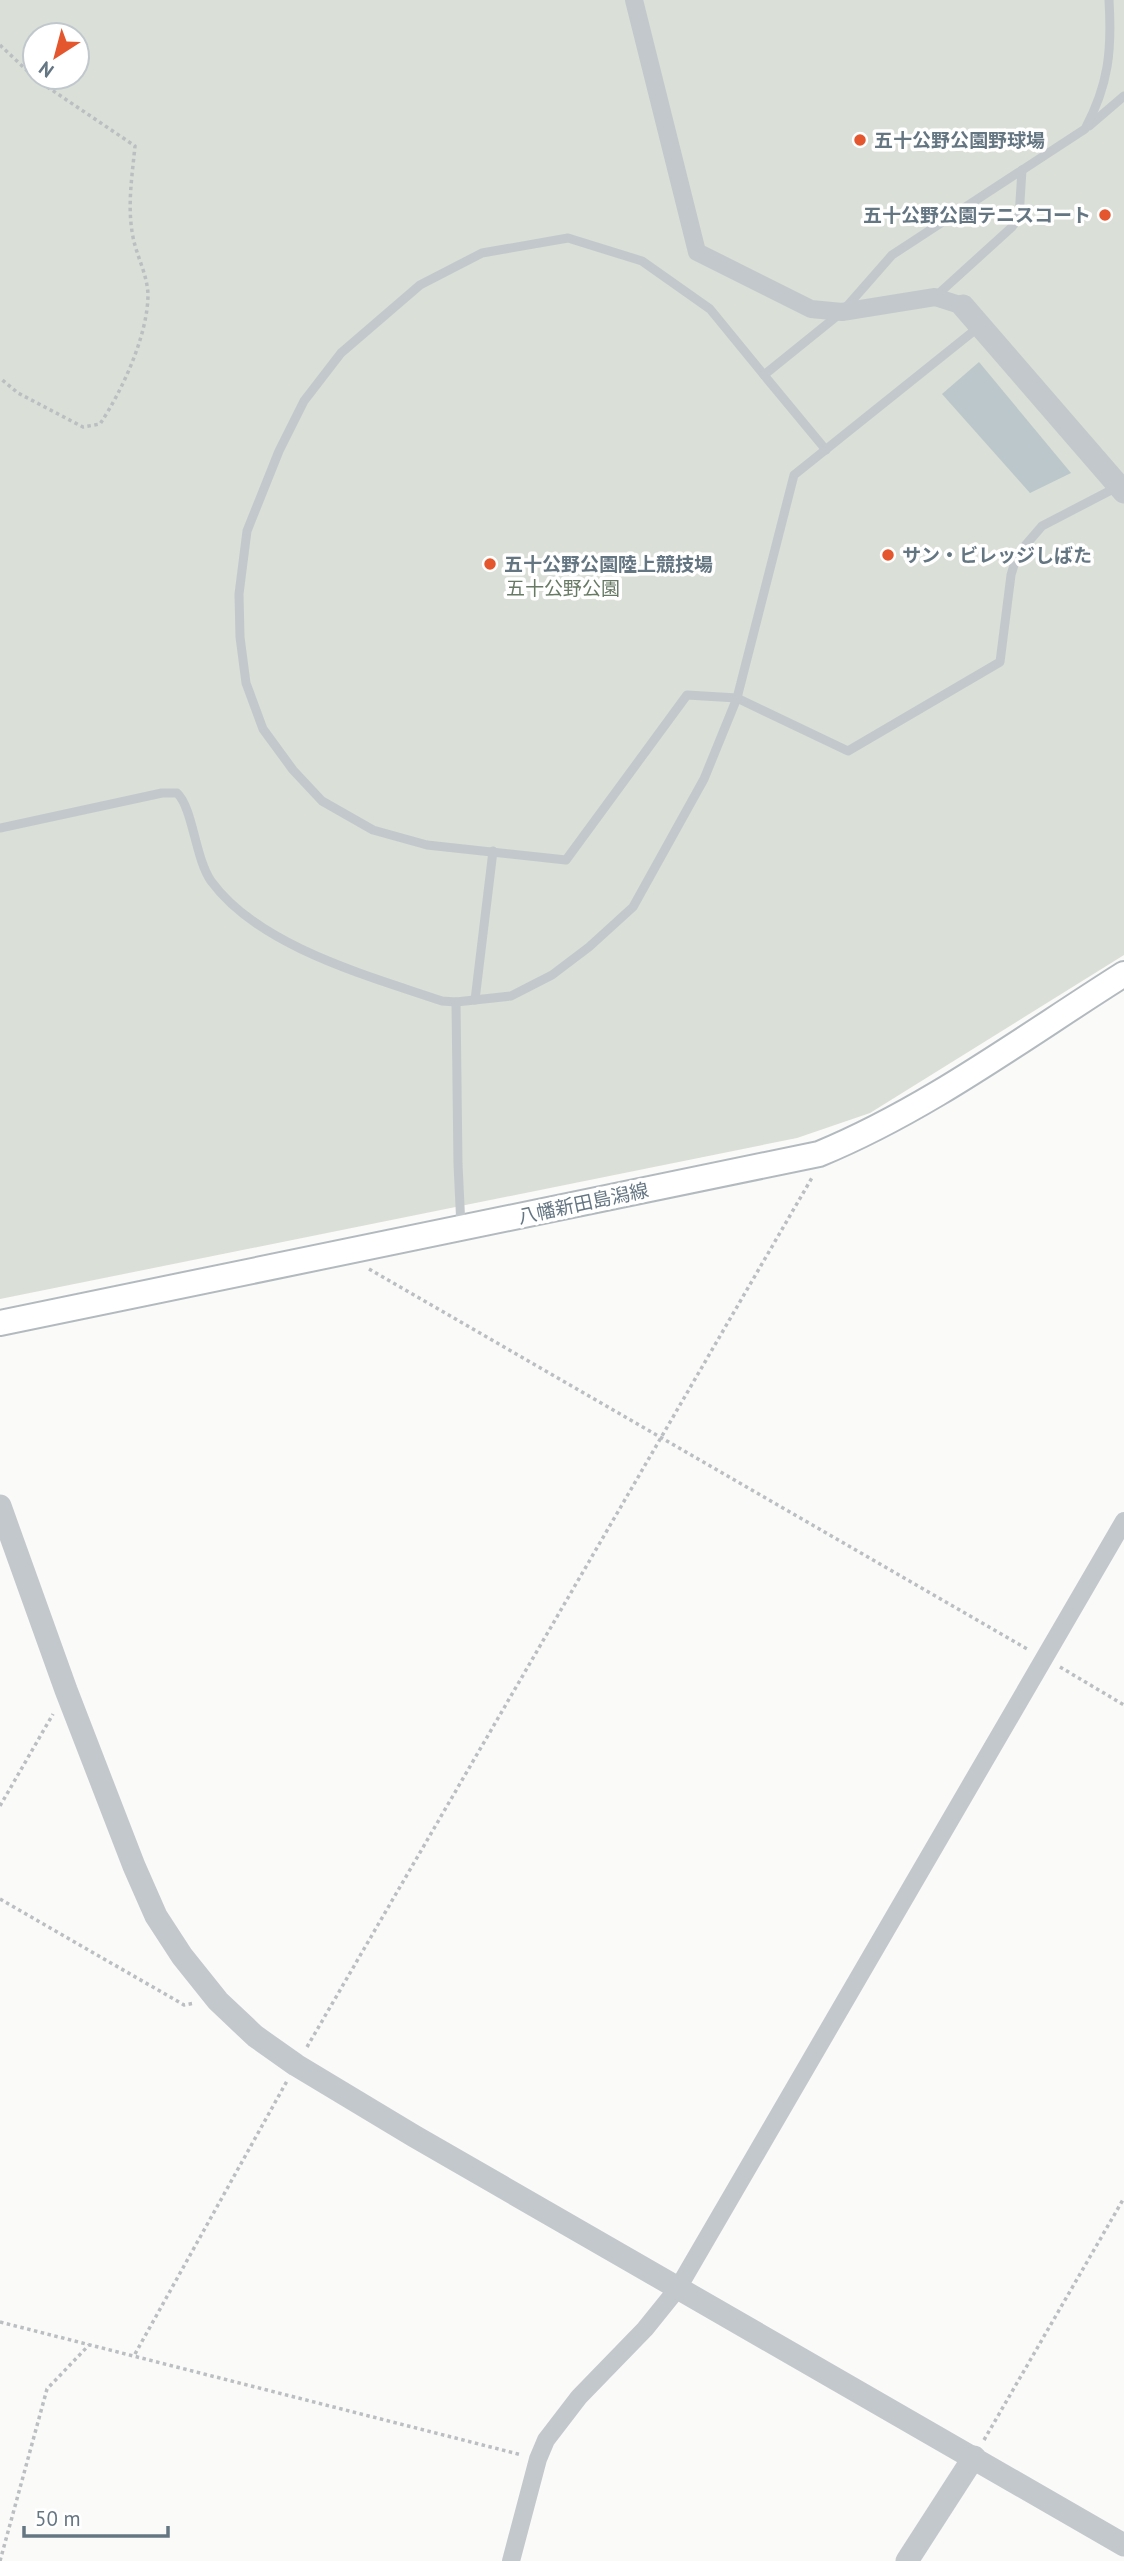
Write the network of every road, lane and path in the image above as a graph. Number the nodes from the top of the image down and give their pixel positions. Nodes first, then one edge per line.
1 (634, 0) edge
2 (1109, 0) edge
3 (0, 45) edge
4 (1124, 96) edge
5 (1085, 129) junction
6 (1022, 170) junction
7 (935, 298) junction
8 (963, 306) joint
9 (842, 312) junction
10 (981, 326) junction
11 (764, 375) junction
12 (0, 378) edge
13 (826, 450) junction
14 (1123, 487) edge
15 (737, 698) junction
16 (0, 828) edge
17 (493, 851) junction
18 (1124, 974) edge
19 (475, 1000) junction
20 (457, 1002) junction
21 (819, 1154) junction
22 (462, 1229) junction
23 (354, 1251) junction
24 (0, 1323) edge
25 (660, 1438) junction
26 (0, 1506) edge
27 (1124, 1521) edge
28 (1045, 1658) junction
29 (66, 1690) junction
30 (1124, 1705) edge
31 (0, 1806) edge
32 (0, 1899) edge
33 (218, 2001) junction
34 (296, 2065) junction
35 (1124, 2197) edge
36 (678, 2288) junction
37 (0, 2322) edge
38 (89, 2345) junction
39 (135, 2354) junction
40 (974, 2457) junction
41 (538, 2459) junction
42 (1124, 2545) edge
43 (1, 2561) edge
44 (511, 2561) edge
45 (907, 2561) edge

1 - 9 street
2 - 5 lane
3 - 12 path
4 - 5 lane
5 - 6 lane
6 - 7 lane
6 - 9 lane
7 - 8 street
7 - 9 street
8 - 10 street
9 - 11 lane
10 - 13 lane
10 - 14 street
11 - 13 lane
11 - 17 lane
13 - 15 lane
14 - 15 lane
15 - 17 lane
15 - 19 lane
16 - 20 lane
17 - 19 lane
18 - 21 main road, 八幡新田島潟線
19 - 20 lane
20 - 22 lane
21 - 22 main road, 八幡新田島潟線
21 - 25 path
22 - 23 main road, 八幡新田島潟線
23 - 24 main road, 八幡新田島潟線
23 - 25 path
25 - 28 path
25 - 34 path
26 - 29 street
27 - 28 street
28 - 30 path
28 - 36 street
29 - 31 path
29 - 33 street
32 - 33 path
33 - 34 street
34 - 36 street
34 - 39 path
35 - 40 path
36 - 40 street
36 - 41 street
37 - 38 path
38 - 39 path
38 - 43 path
39 - 41 path
40 - 42 street
40 - 45 street
41 - 44 street

